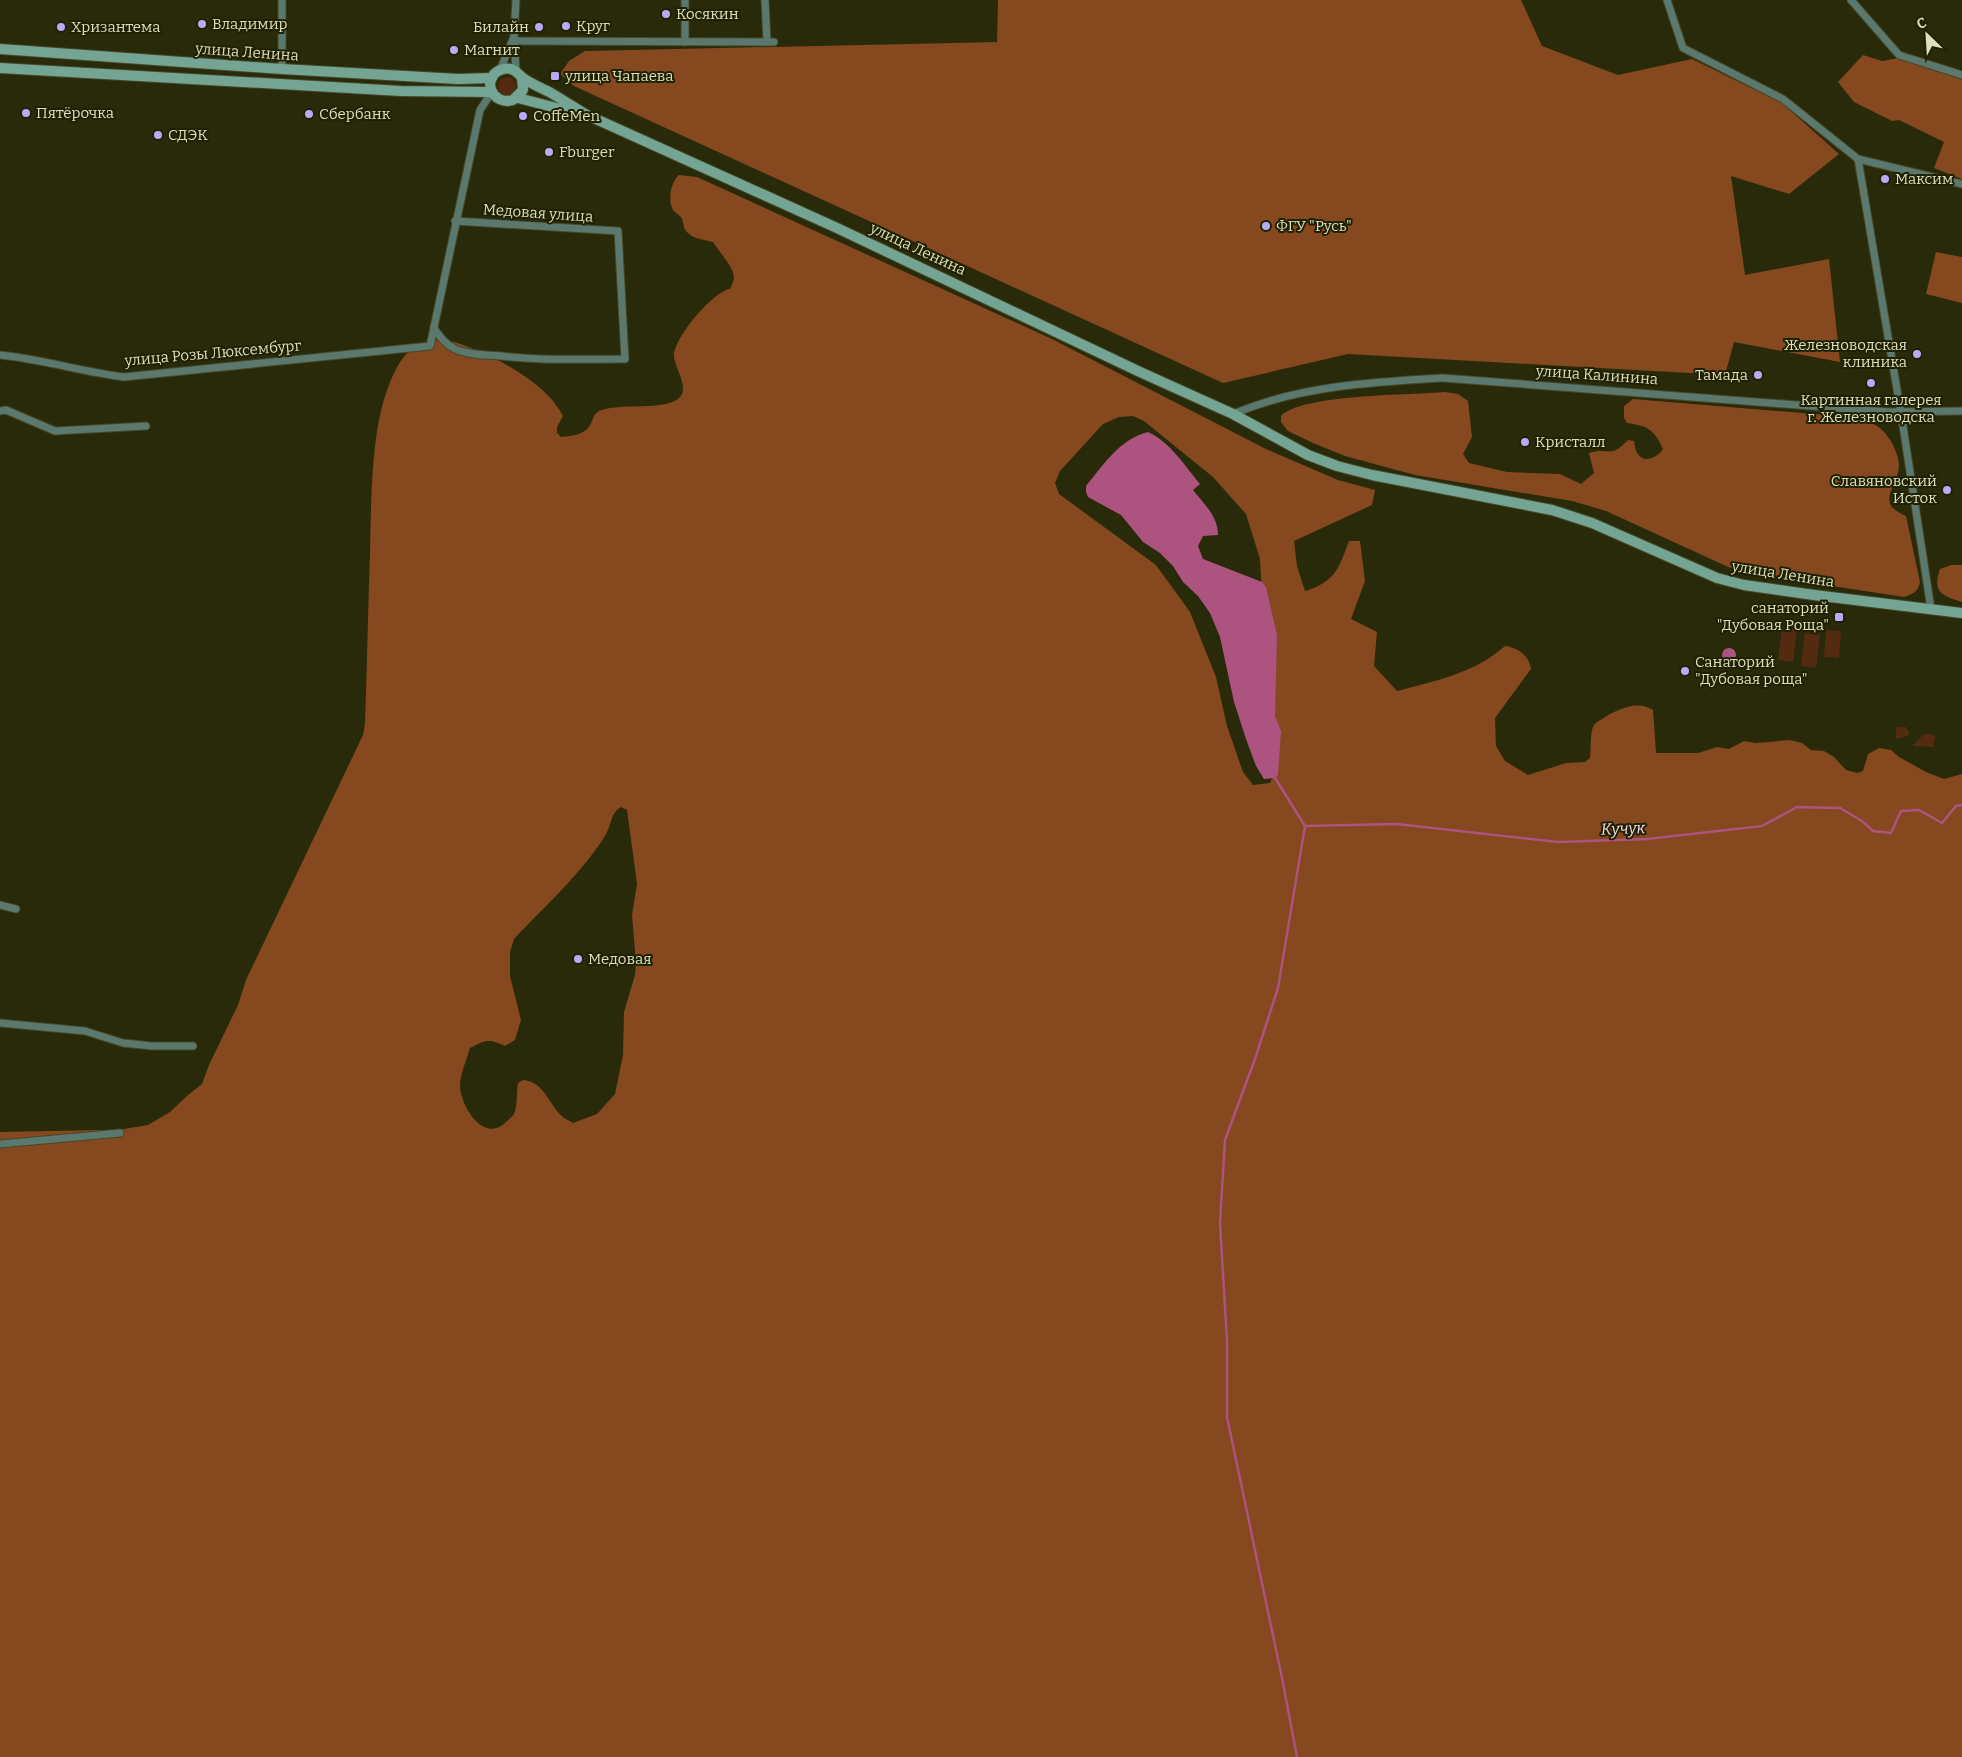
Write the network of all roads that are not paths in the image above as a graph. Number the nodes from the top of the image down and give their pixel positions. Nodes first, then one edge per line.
1 (282, 0) edge
2 (516, 0) edge
3 (685, 0) edge
4 (766, 0) edge
5 (1667, 0) edge
6 (1851, 0) edge
7 (514, 39) junction
8 (685, 42) junction
9 (0, 49) edge
10 (68, 55) junction
11 (0, 68) edge
12 (282, 69) junction
13 (500, 70) junction
14 (66, 72) junction
15 (519, 74) junction
16 (1962, 75) edge
17 (492, 78) junction
18 (492, 92) junction
19 (518, 98) junction
20 (587, 116) junction
21 (1858, 159) junction
22 (1962, 184) edge
23 (455, 221) junction
24 (434, 328) junction
25 (0, 355) edge
26 (1730, 390) dead end
27 (1831, 398) dead end
28 (1729, 399) junction
29 (1830, 407) junction
30 (0, 410) edge
31 (1962, 411) edge
32 (1901, 413) junction
33 (1233, 414) junction
34 (146, 426) dead end
35 (1931, 609) junction
36 (1962, 613) edge
37 (0, 905) edge
38 (16, 909) dead end
39 (0, 1023) edge
40 (193, 1046) dead end
41 (120, 1133) dead end
42 (0, 1144) edge

1 - 12 street
2 - 7 street
3 - 8 street
4 - 8 street
5 - 21 street
6 - 16 street
7 - 8 street
7 - 13 street
7 - 15 street
9 - 10 main road, улица Ленина
10 - 12 main road, улица Ленина
10 - 14 main road
11 - 14 main road, улица Ленина
12 - 17 main road, улица Ленина
13 - 15 main road, улица Ленина
13 - 17 main road
14 - 18 main road, улица Ленина
15 - 19 main road
15 - 20 main road, улица Ленина
17 - 18 main road
18 - 19 main road, улица Ленина
18 - 23 street
19 - 20 main road, улица Ленина
20 - 33 main road, улица Ленина
21 - 22 street
21 - 32 street
23 - 24 street
23 - 24 street, Медовая улица
24 - 25 street, улица Розы Люксембург
26 - 28 street
27 - 29 street
28 - 29 street, улица Калинина
28 - 33 street, улица Калинина
29 - 32 street, улица Калинина
30 - 34 street
31 - 32 street, улица Калинина
32 - 35 street
33 - 35 main road, улица Ленина
35 - 36 main road, улица Ленина
37 - 38 street
39 - 40 street
41 - 42 street

